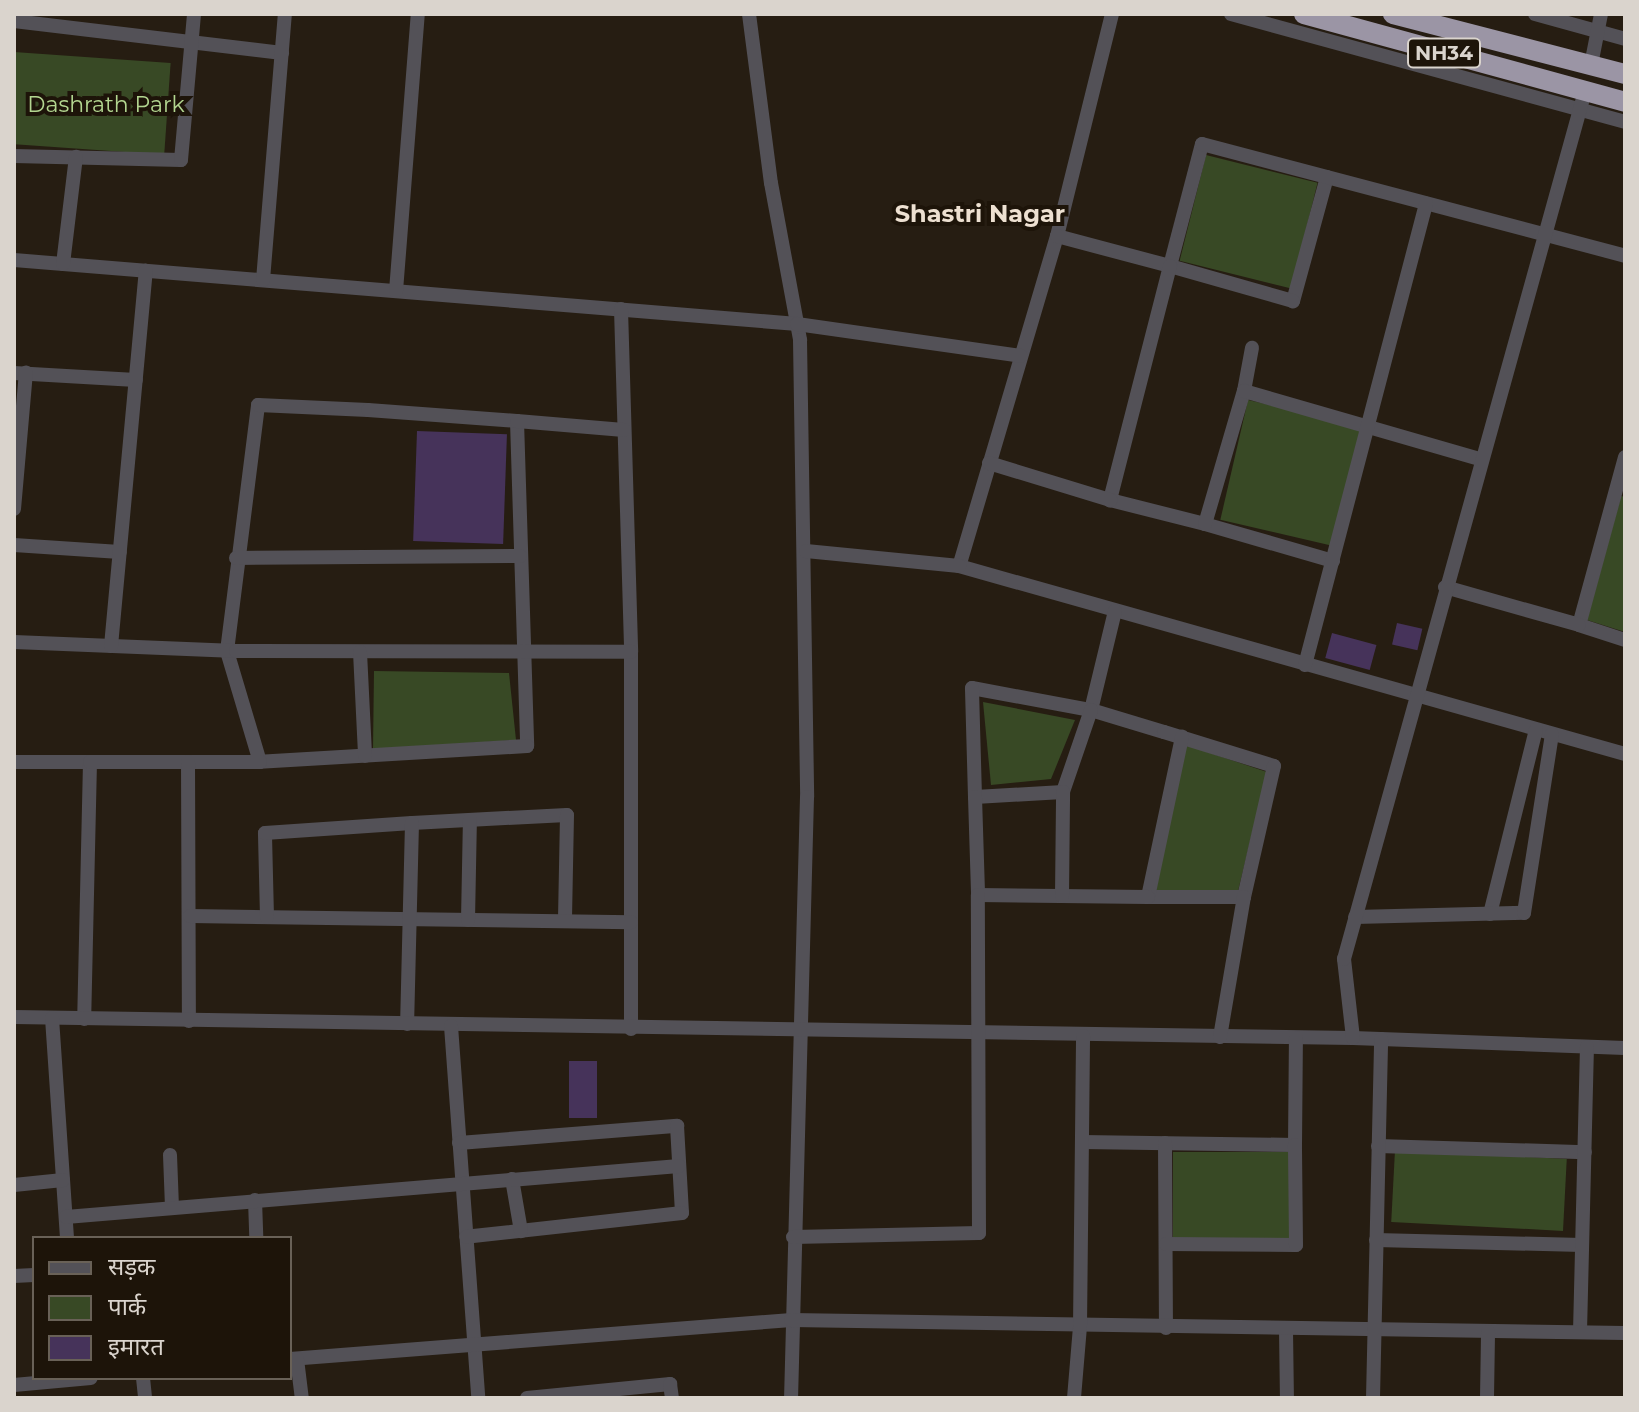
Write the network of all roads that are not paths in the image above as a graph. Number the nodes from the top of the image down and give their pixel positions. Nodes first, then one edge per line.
1 (194, 14) edge
2 (285, 14) edge
3 (418, 14) edge
4 (749, 14) edge
5 (1112, 14) edge
6 (1231, 14) edge
7 (1304, 14) edge
8 (1396, 14) edge
9 (1535, 14) edge
10 (1601, 14) edge
11 (14, 21) edge
12 (1598, 31) junction
13 (1392, 38) junction
14 (1625, 39) edge
15 (192, 42) junction
16 (282, 53) junction
17 (1591, 65) junction
18 (1625, 74) edge
19 (1582, 100) junction
20 (1625, 102) edge
21 (1625, 122) edge
22 (14, 156) edge
23 (76, 157) junction
24 (1327, 177) junction
25 (1426, 204) junction
26 (1542, 234) junction
27 (1057, 236) junction
28 (1625, 256) edge
29 (14, 260) edge
30 (63, 264) junction
31 (1170, 266) junction
32 (146, 271) junction
33 (263, 280) junction
34 (396, 291) junction
35 (621, 309) junction
36 (797, 324) junction
37 (1252, 348) dead end
38 (1021, 356) junction
39 (20, 373) edge
40 (136, 380) junction
41 (1244, 391) junction
42 (517, 421) junction
43 (1369, 423) junction
44 (624, 430) junction
45 (1625, 457) edge
46 (1480, 459) junction
47 (989, 463) junction
48 (1621, 489) edge
49 (1110, 500) junction
50 (14, 509) edge
51 (1205, 524) junction
52 (14, 545) edge
53 (806, 551) junction
54 (120, 552) junction
55 (520, 556) junction
56 (236, 558) junction
57 (1333, 561) junction
58 (959, 566) junction
59 (1445, 587) junction
60 (1115, 611) junction
61 (1579, 625) junction
62 (1625, 640) edge
63 (14, 642) edge
64 (111, 646) junction
65 (227, 651) junction
66 (360, 652) junction
67 (522, 652) junction
68 (631, 652) junction
69 (1305, 665) junction
70 (1415, 698) junction
71 (1091, 710) junction
72 (1536, 730) junction
73 (1552, 734) junction
74 (1182, 737) junction
75 (1625, 754) edge
76 (365, 756) junction
77 (14, 762) edge
78 (90, 762) junction
79 (188, 762) junction
80 (260, 762) junction
81 (1063, 792) junction
82 (975, 797) junction
83 (470, 820) junction
84 (412, 823) junction
85 (978, 895) junction
86 (1062, 896) junction
87 (1148, 897) junction
88 (1244, 897) junction
89 (1490, 914) junction
90 (190, 916) junction
91 (267, 917) junction
92 (1355, 917) junction
93 (468, 920) junction
94 (410, 921) junction
95 (565, 921) junction
96 (631, 922) junction
97 (14, 1017) edge
98 (52, 1018) junction
99 (84, 1019) junction
100 (189, 1021) junction
101 (407, 1024) junction
102 (451, 1026) junction
103 (631, 1029) junction
104 (798, 1033) junction
105 (979, 1034) junction
106 (1083, 1036) junction
107 (1220, 1037) junction
108 (1296, 1038) junction
109 (1353, 1038) junction
110 (1381, 1039) junction
111 (1587, 1047) junction
112 (1625, 1048) edge
113 (1082, 1142) junction
114 (459, 1143) junction
115 (1165, 1143) junction
116 (1295, 1145) junction
117 (1378, 1146) junction
118 (1585, 1152) junction
119 (170, 1155) dead end
120 (679, 1166) junction
121 (512, 1179) junction
122 (63, 1180) junction
123 (462, 1182) junction
124 (14, 1185) edge
125 (255, 1200) junction
126 (172, 1207) junction
127 (66, 1217) junction
128 (521, 1231) junction
129 (67, 1236) edge
130 (256, 1236) edge
131 (466, 1237) junction
132 (793, 1237) junction
133 (1376, 1240) junction
134 (1166, 1244) junction
135 (1582, 1245) junction
136 (791, 1320) junction
137 (1080, 1327) junction
138 (1166, 1328) junction
139 (1286, 1330) junction
140 (1373, 1331) junction
141 (1488, 1332) junction
142 (1580, 1332) junction
143 (1625, 1333) edge
144 (474, 1343) junction
145 (294, 1359) edge
146 (69, 1380) edge
147 (17, 1389) edge
148 (302, 1398) edge
149 (478, 1398) edge
150 (527, 1398) edge
151 (672, 1398) edge
152 (791, 1398) edge
153 (1074, 1398) edge
154 (1287, 1398) edge
155 (1373, 1398) edge
156 (1487, 1398) edge

1 - 15 street
2 - 16 street
3 - 34 street
4 - 36 street
5 - 27 street
6 - 19 street
7 - 13 highway, NH34
8 - 13 highway
8 - 17 highway, NH34
9 - 12 street
10 - 12 street
11 - 15 street
12 - 14 street
12 - 17 street
13 - 19 highway, NH34
15 - 16 street
15 - 23 street
16 - 33 street
17 - 18 highway, NH34
17 - 19 highway
19 - 20 highway, NH34
19 - 21 street
19 - 26 street
22 - 23 street
23 - 30 street
24 - 25 street
24 - 31 street
24 - 31 street
25 - 26 street
25 - 43 street
26 - 28 street
26 - 46 street
27 - 31 street
27 - 38 street
29 - 30 street
30 - 32 street
31 - 49 street
32 - 33 street
32 - 40 street
33 - 34 street
34 - 35 street
35 - 36 street
35 - 44 street
36 - 38 street
36 - 53 street
37 - 41 street
38 - 47 street
39 - 40 street
39 - 50 street
40 - 54 street
41 - 43 street
41 - 51 street
42 - 44 street
42 - 55 street
42 - 56 street
43 - 46 street
43 - 57 street
44 - 68 street
45 - 48 street
46 - 59 street
47 - 49 street
47 - 58 street
48 - 61 street
49 - 51 street
51 - 57 street
52 - 54 street
53 - 58 street
53 - 104 street
54 - 64 street
55 - 56 street
55 - 67 street
56 - 65 street
57 - 69 street
58 - 60 street
59 - 61 street
59 - 70 street
60 - 69 street
60 - 71 street
61 - 62 street
63 - 64 street
64 - 65 street
65 - 66 street
65 - 80 street
66 - 67 street
66 - 76 street
67 - 68 street
67 - 76 street
68 - 96 street
69 - 70 street
70 - 72 street
70 - 92 street
71 - 74 street
71 - 81 street
71 - 82 street
72 - 73 street
72 - 89 street
73 - 75 street
73 - 89 street
74 - 87 street
74 - 88 street
76 - 80 street
77 - 78 street
78 - 79 street
78 - 99 street
79 - 80 street
79 - 90 street
81 - 82 street
81 - 86 street
82 - 85 street
83 - 84 street
83 - 93 street
83 - 95 street
84 - 91 street
84 - 94 street
85 - 86 street
85 - 105 street
86 - 87 street
87 - 88 street
88 - 107 street
89 - 92 street
90 - 91 street
90 - 100 street
91 - 94 street
92 - 109 street
93 - 94 street
93 - 95 street
94 - 101 street
95 - 96 street
96 - 103 street
97 - 98 street
98 - 99 street
98 - 122 street
99 - 100 street
100 - 101 street
101 - 102 street
102 - 103 street
102 - 114 street
103 - 104 street
104 - 105 street
104 - 132 street
105 - 106 street
105 - 132 street
106 - 107 street
106 - 113 street
107 - 108 street
108 - 109 street
108 - 116 street
109 - 110 street
110 - 111 street
110 - 117 street
111 - 112 street
111 - 118 street
113 - 115 street
113 - 137 street
114 - 120 street
114 - 123 street
115 - 116 street
115 - 134 street
116 - 134 street
117 - 118 street
117 - 133 street
118 - 135 street
119 - 126 street
120 - 121 street
120 - 128 street
121 - 123 street
121 - 128 street
122 - 124 street
122 - 127 street
123 - 125 street
123 - 131 street
125 - 126 street
125 - 130 street
126 - 127 street
127 - 129 street
128 - 131 street
131 - 144 street
132 - 136 street
133 - 135 street
133 - 140 street
134 - 138 street
135 - 142 street
136 - 137 street
136 - 144 street
136 - 152 street
137 - 138 street
137 - 153 street
138 - 139 street
139 - 140 street
139 - 154 street
140 - 141 street
140 - 155 street
141 - 142 street
141 - 156 street
142 - 143 street
144 - 145 street
144 - 149 street
145 - 148 street
146 - 147 street
150 - 151 street

